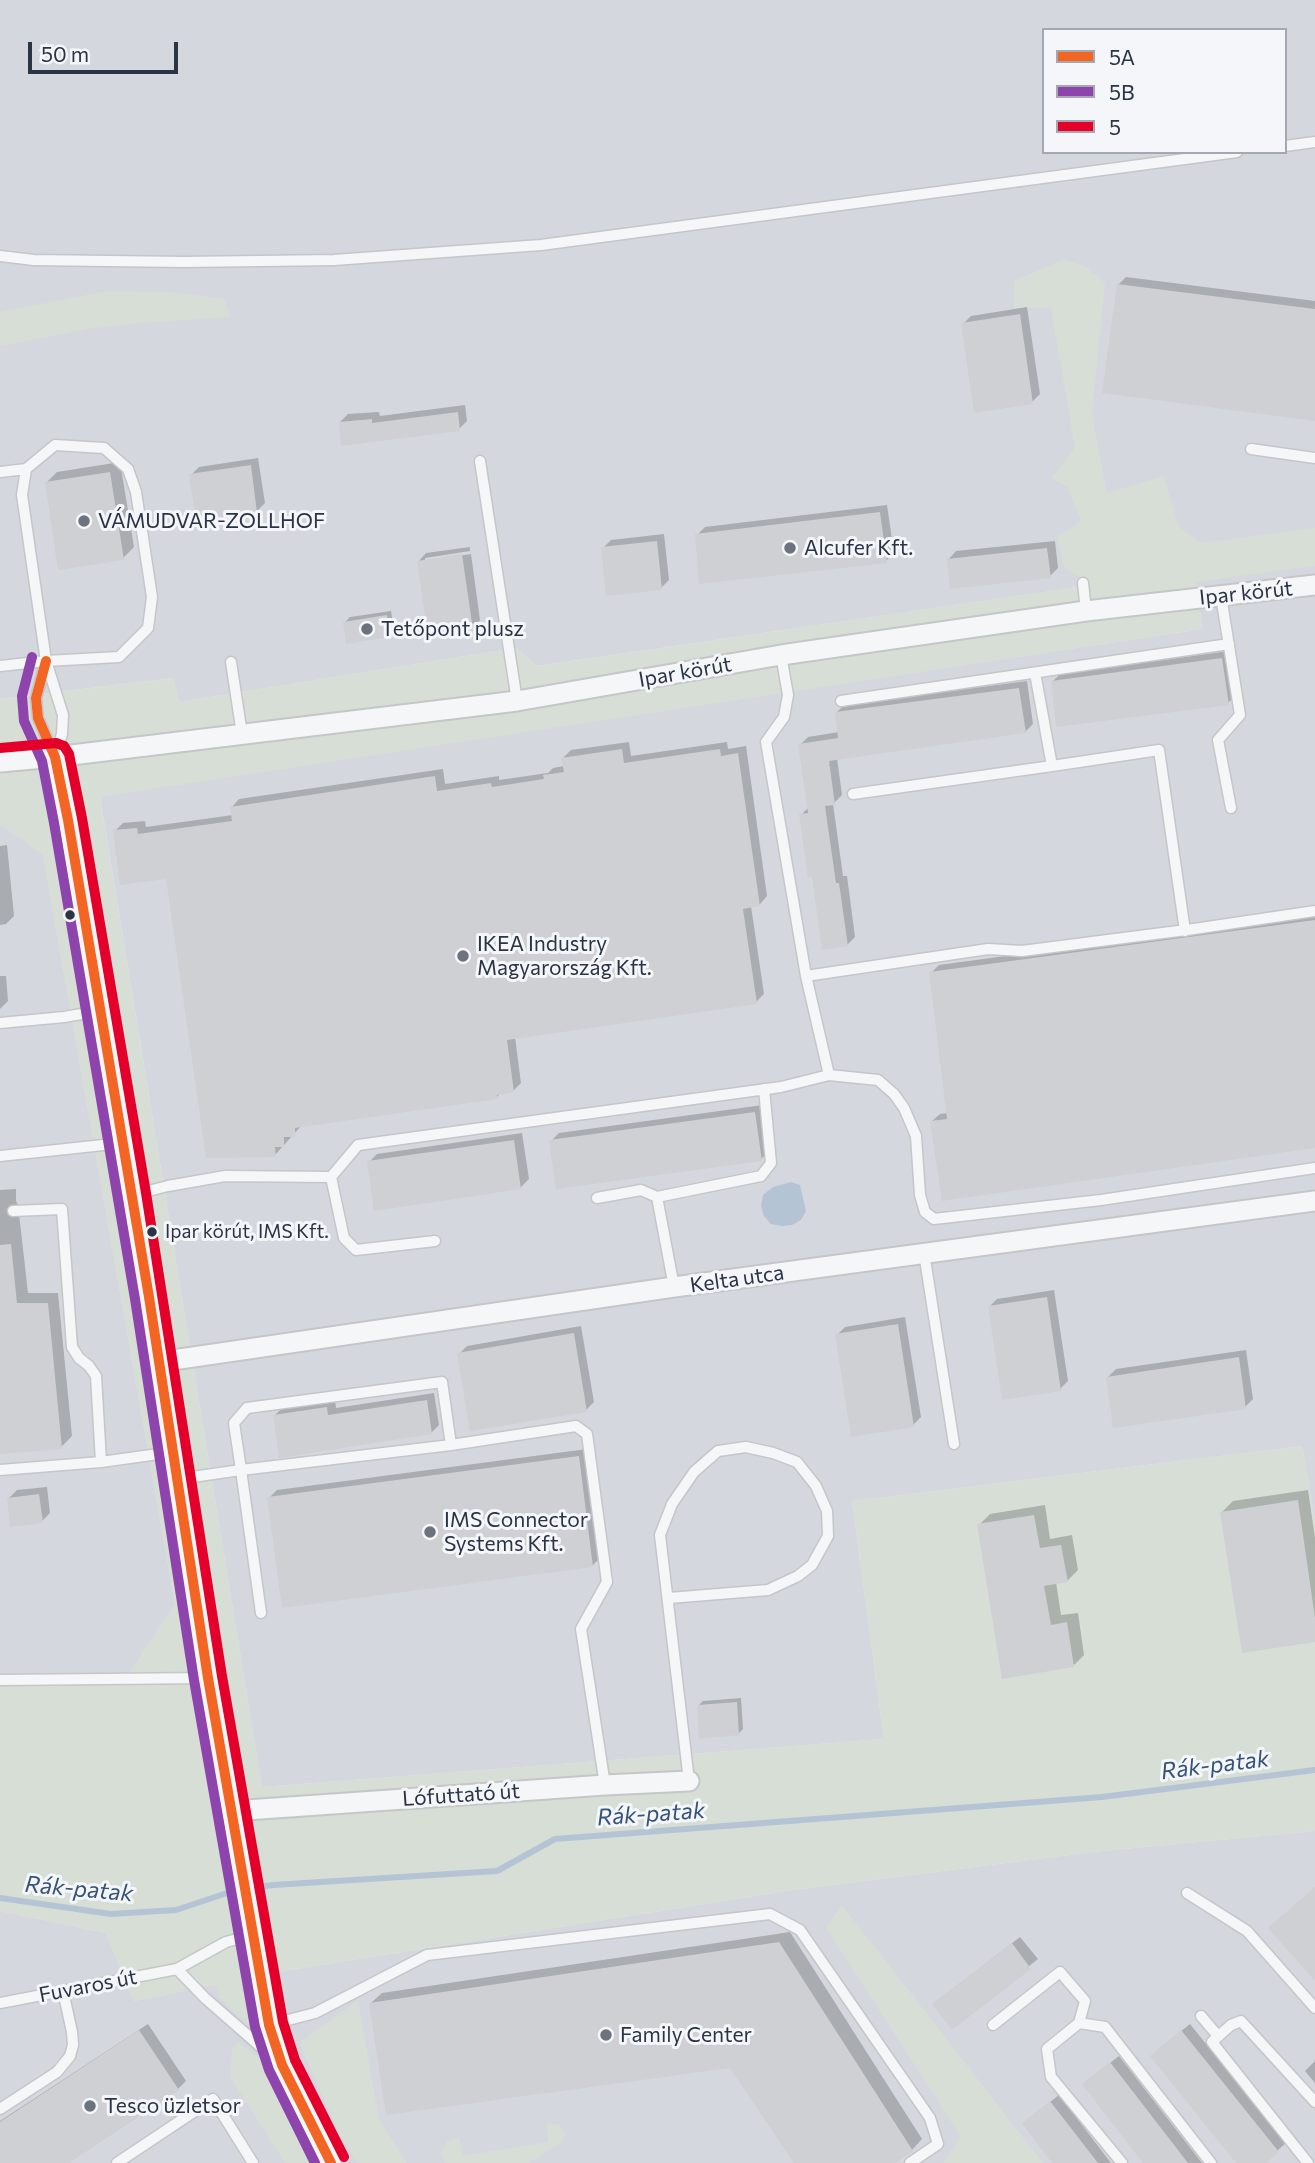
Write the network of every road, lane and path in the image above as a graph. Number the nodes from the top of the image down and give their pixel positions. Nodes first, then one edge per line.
1 (1315, 142) edge
2 (1287, 146) edge
3 (1222, 154) edge
4 (0, 256) edge
5 (1251, 449) dead end
6 (1315, 458) edge
7 (480, 461) dead end
8 (26, 469) junction
9 (0, 472) edge
10 (1083, 583) dead end
11 (1315, 585) edge
12 (1221, 596) junction
13 (1086, 611) junction
14 (1229, 644) junction
15 (781, 655) junction
16 (46, 661) junction
17 (231, 662) dead end
18 (0, 666) edge
19 (1035, 673) junction
20 (517, 701) junction
21 (841, 701) dead end
22 (242, 734) junction
23 (55, 758) junction
24 (0, 762) edge
25 (1052, 766) junction
26 (853, 794) dead end
27 (1231, 808) dead end
28 (1315, 911) edge
29 (1185, 931) junction
30 (806, 976) junction
31 (99, 1012) junction
32 (0, 1023) edge
33 (829, 1075) junction
34 (764, 1089) junction
35 (122, 1143) junction
36 (0, 1156) edge
37 (1315, 1168) edge
38 (331, 1177) junction
39 (132, 1195) junction
40 (657, 1196) junction
41 (597, 1198) dead end
42 (1315, 1201) edge
43 (13, 1211) dead end
44 (435, 1241) dead end
45 (924, 1253) junction
46 (674, 1287) junction
47 (159, 1362) junction
48 (954, 1444) dead end
49 (451, 1445) junction
50 (173, 1452) junction
51 (101, 1462) junction
52 (0, 1470) edge
53 (242, 1470) junction
54 (178, 1479) junction
55 (669, 1598) junction
56 (261, 1612) dead end
57 (208, 1678) junction
58 (0, 1680) edge
59 (689, 1782) joint
60 (605, 1785) junction
61 (232, 1811) junction
62 (1186, 1893) dead end
63 (252, 1935) junction
64 (177, 1969) junction
65 (63, 1991) junction
66 (0, 2003) edge
67 (1315, 2008) edge
68 (1201, 2017) dead end
69 (1079, 2023) junction
70 (269, 2025) junction
71 (993, 2025) dead end
72 (1218, 2036) junction
73 (282, 2065) junction
74 (1315, 2102) edge
75 (0, 2109) edge
76 (1303, 2161) edge
77 (117, 2163) edge
78 (253, 2163) edge
79 (331, 2163) edge
80 (910, 2163) edge
81 (1122, 2163) edge
82 (1211, 2163) edge

1 - 2 lane
3 - 4 lane
5 - 6 lane
7 - 20 lane
8 - 9 lane
8 - 16 lane
8 - 16 lane
10 - 13 lane
11 - 12 street, Ipar körút
12 - 13 street, Ipar körút
12 - 14 lane
13 - 15 street, Ipar körút
14 - 19 lane
14 - 27 lane
15 - 20 street, Ipar körút
15 - 30 lane
16 - 18 lane
16 - 23 lane
16 - 23 lane
17 - 22 lane
19 - 21 lane
19 - 25 lane
20 - 22 street, Ipar körút
22 - 23 street, Ipar körút
23 - 24 street, Ipar körút
23 - 31 street
25 - 26 lane
25 - 29 lane
28 - 29 lane
29 - 30 lane
30 - 33 lane
31 - 32 lane
31 - 35 street
33 - 34 lane
33 - 37 lane
34 - 38 lane
34 - 40 lane
35 - 36 lane
35 - 39 street
38 - 39 lane
38 - 44 lane
39 - 47 street
40 - 41 lane
40 - 46 lane
42 - 45 street, Kelta utca
43 - 51 lane
45 - 46 street, Kelta utca
45 - 48 lane
46 - 47 street, Kelta utca
47 - 50 street
49 - 53 lane
49 - 53 lane
49 - 60 lane
50 - 51 lane
50 - 54 street
51 - 52 lane
53 - 54 lane
53 - 56 lane
54 - 57 street
55 - 55 lane
55 - 59 lane
57 - 58 lane
57 - 61 street
59 - 60 street, Lófuttató út
60 - 61 street, Lófuttató út
61 - 63 street
62 - 67 lane
63 - 64 lane, Fuvaros út
63 - 70 street
64 - 65 lane, Fuvaros út
64 - 73 lane
65 - 66 lane, Fuvaros út
65 - 75 lane
68 - 72 lane
69 - 71 lane
69 - 81 lane
69 - 82 lane
70 - 73 street
70 - 80 lane
72 - 74 lane
72 - 76 lane
73 - 79 street
77 - 78 lane

